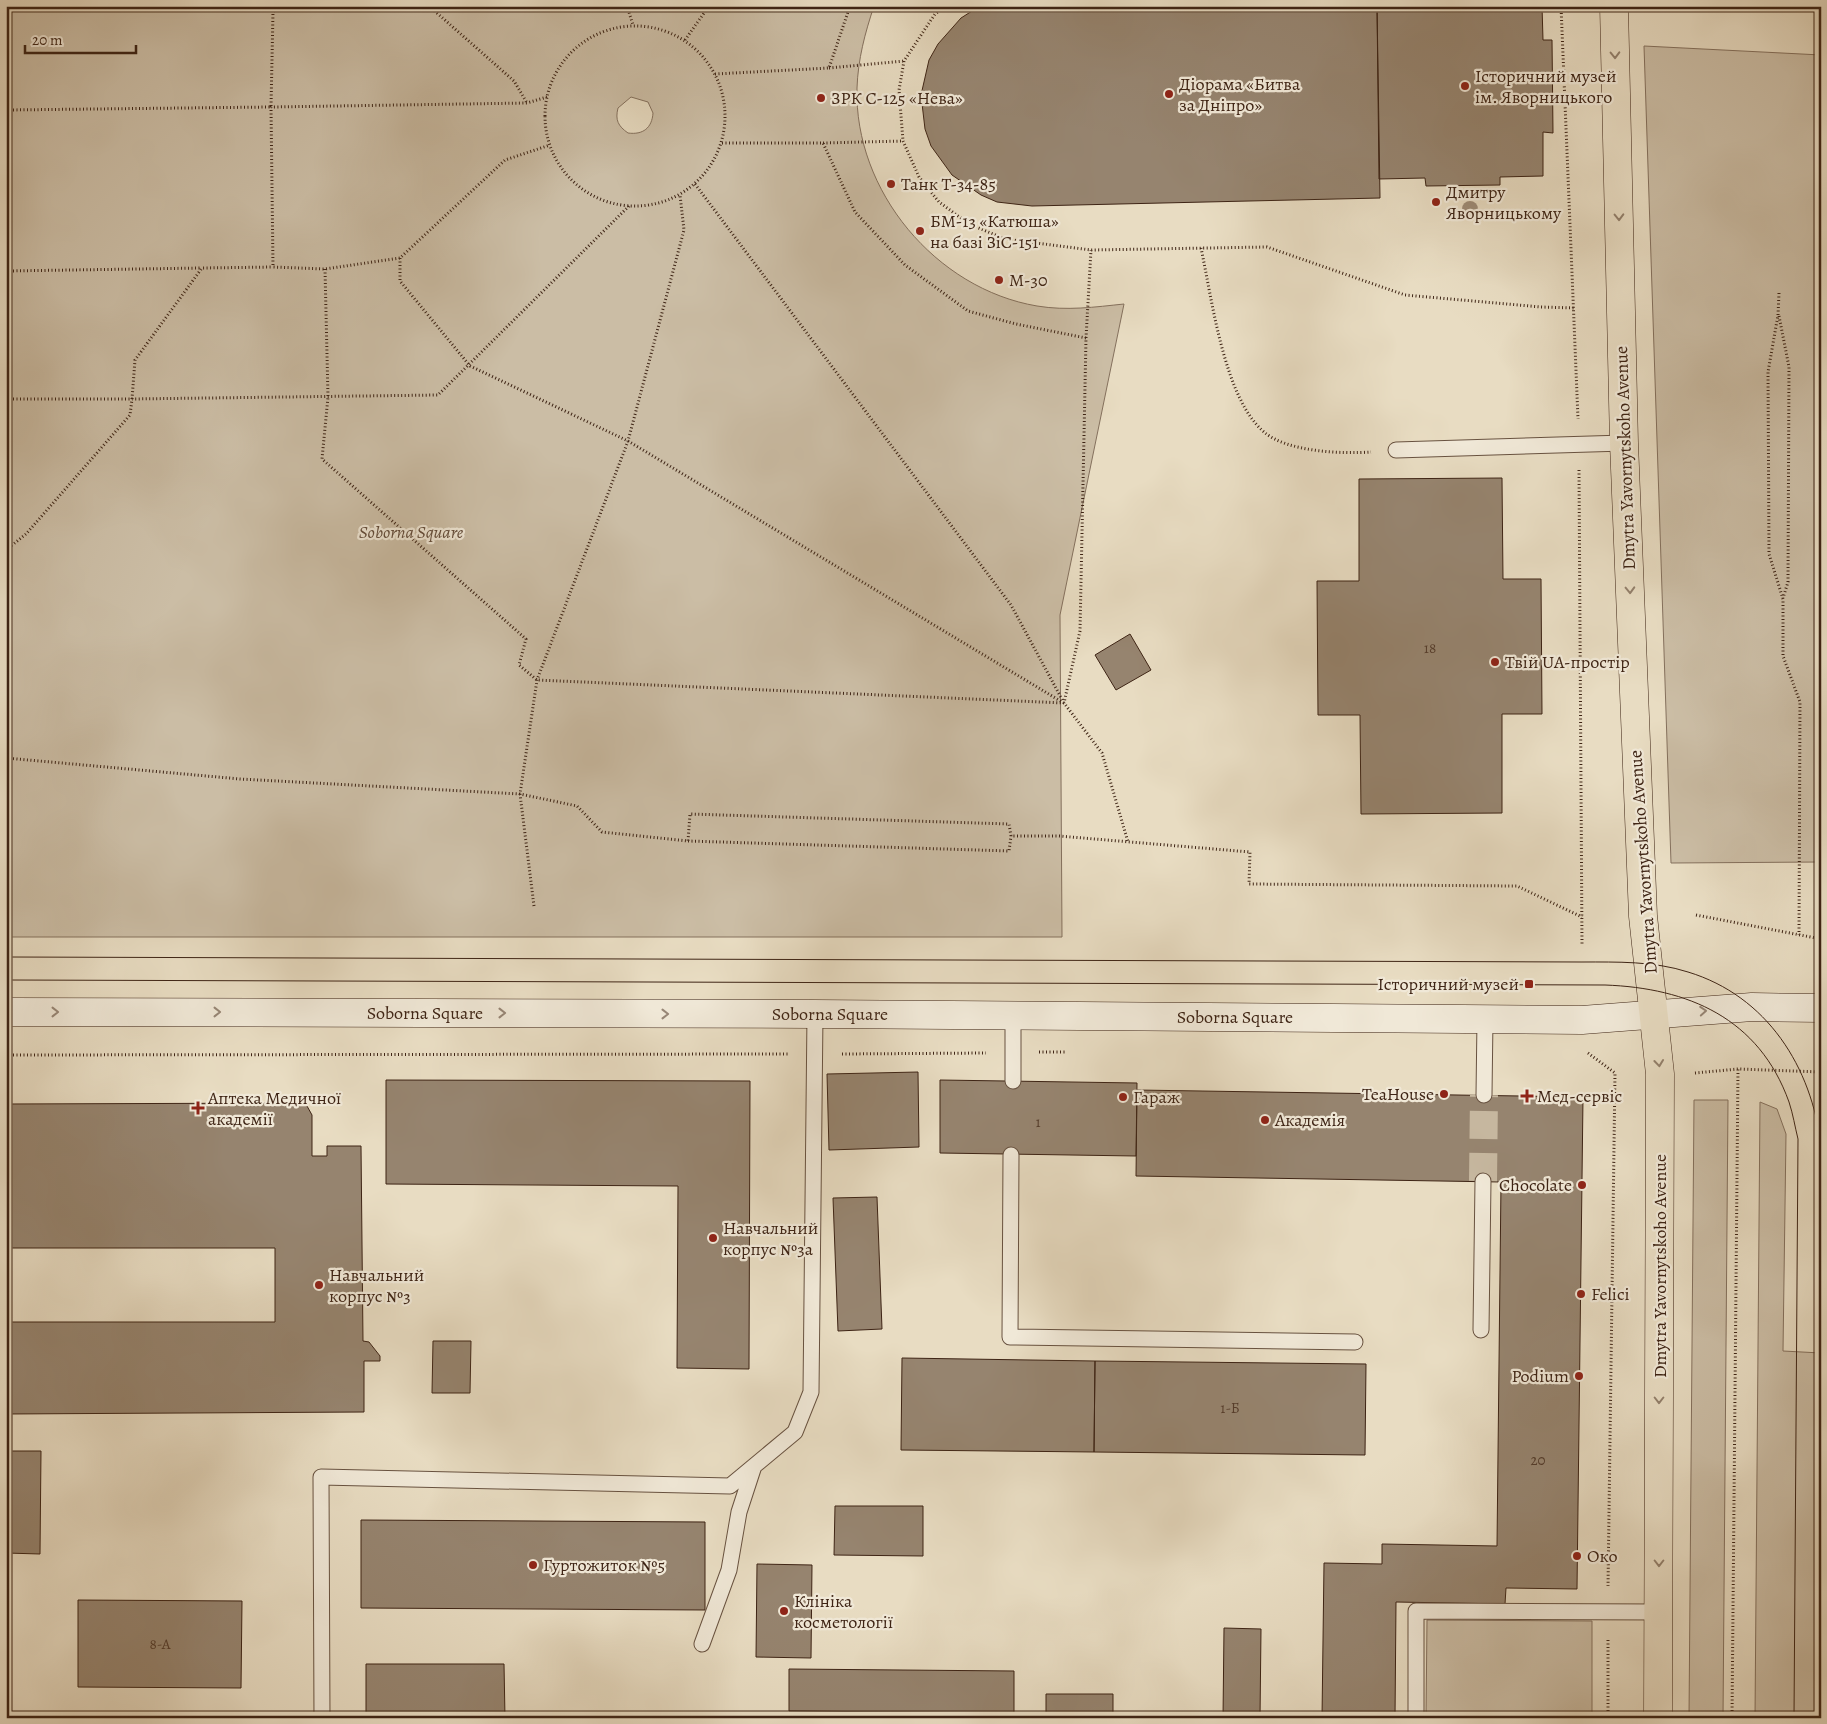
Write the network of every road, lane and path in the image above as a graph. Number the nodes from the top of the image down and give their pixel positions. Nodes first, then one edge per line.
1 (278, 6) edge
2 (429, 6) edge
3 (627, 6) edge
4 (709, 6) edge
5 (850, 6) edge
6 (946, 6) edge
7 (1561, 6) edge
8 (1614, 6) edge
9 (633, 26) junction
10 (684, 40) junction
11 (904, 61) junction
12 (829, 68) junction
13 (715, 74) junction
14 (547, 97) junction
15 (527, 102) junction
16 (271, 107) junction
17 (6, 110) edge
18 (904, 141) junction
19 (722, 143) junction
20 (823, 143) junction
21 (550, 145) junction
22 (695, 184) junction
23 (680, 195) junction
24 (629, 206) junction
25 (1201, 248) junction
26 (1091, 250) junction
27 (400, 258) junction
28 (273, 267) junction
29 (202, 268) junction
30 (324, 269) junction
31 (6, 271) edge
32 (1779, 293) dead end
33 (1575, 308) junction
34 (1778, 315) junction
35 (1086, 338) junction
36 (470, 366) junction
37 (328, 397) junction
38 (6, 399) edge
39 (132, 399) junction
40 (628, 441) junction
41 (1624, 442) junction
42 (1579, 444) junction
43 (1396, 450) joint
44 (6, 550) edge
45 (1783, 599) junction
46 (537, 680) junction
47 (1064, 703) junction
48 (6, 758) edge
49 (520, 794) junction
50 (1010, 836) junction
51 (688, 841) junction
52 (1128, 842) junction
53 (534, 906) dead end
54 (1696, 915) dead end
55 (1582, 917) junction
56 (1799, 935) junction
57 (1821, 939) edge
58 (1582, 944) dead end
59 (1821, 1008) edge
60 (6, 1012) edge
61 (815, 1014) junction
62 (1654, 1014) junction
63 (1013, 1016) junction
64 (1484, 1020) junction
65 (1582, 1049) dead end
66 (1738, 1069) junction
67 (1821, 1072) edge
68 (1695, 1074) dead end
69 (1013, 1081) dead end
70 (1484, 1095) tunnel mouth
71 (1011, 1155) dead end
72 (1483, 1181) tunnel mouth
73 (1481, 1330) dead end
74 (1355, 1342) dead end
75 (754, 1466) junction
76 (1608, 1611) junction
77 (1659, 1612) junction
78 (702, 1644) dead end
79 (322, 1718) edge
80 (1416, 1718) edge
81 (1608, 1718) edge
82 (1658, 1718) edge
83 (1732, 1718) edge

1 - 16 path
2 - 15 path
3 - 9 path
4 - 10 path
5 - 12 path
6 - 11 path
7 - 33 path
8 -> 41 main road, Dmytra Yavornytskoho Avenue
9 - 10 path
9 - 14 path
10 - 13 path
11 - 12 path
11 - 18 path
12 - 13 path
13 - 19 path
14 - 15 path
14 - 21 path
15 - 16 path
16 - 17 path
16 - 28 path
18 - 20 path
18 - 26 path
19 - 20 path
19 - 22 path
20 - 35 path
21 - 24 path
21 - 27 path
22 - 23 path
22 - 47 path
23 - 24 path
23 - 40 path
24 - 36 path
25 - 26 path
25 - 33 path
25 - 43 path
26 - 35 path
27 - 30 path
27 - 36 path
28 - 29 path
28 - 30 path
29 - 31 path
29 - 39 path
30 - 37 path
32 - 34 path
33 - 42 path
34 - 45 path
34 - 45 path
35 - 47 path
36 - 37 path
36 - 40 path
37 - 39 path
37 - 46 path
38 - 39 path
39 - 44 path
40 - 46 path
40 - 47 path
41 - 42 lane
41 -> 62 main road, Dmytra Yavornytskoho Avenue
42 - 43 lane
42 - 55 path
45 - 56 path
46 - 47 path
46 - 49 path
47 - 52 path
48 - 49 path
49 - 51 path
49 - 53 path
50 - 51 path
50 - 51 path
50 - 52 path
52 - 55 path
54 - 56 path
55 - 58 path
56 - 57 path
62 -> 59 main road, Soborna Square
60 -> 61 main road, Soborna Square
61 - 63 main road, Soborna Square
61 - 75 lane
62 - 64 main road, Soborna Square
62 -> 77 main road, Dmytra Yavornytskoho Avenue
63 - 64 main road, Soborna Square
63 - 69 lane
64 - 70 lane
65 - 76 path
66 - 67 path
66 - 68 path
66 - 83 path
71 - 74 lane
72 - 73 lane
75 - 78 lane
75 - 79 lane
76 - 77 lane
76 - 80 lane
76 - 81 path
77 - 82 main road, Dmytra Yavornytskoho Avenue

